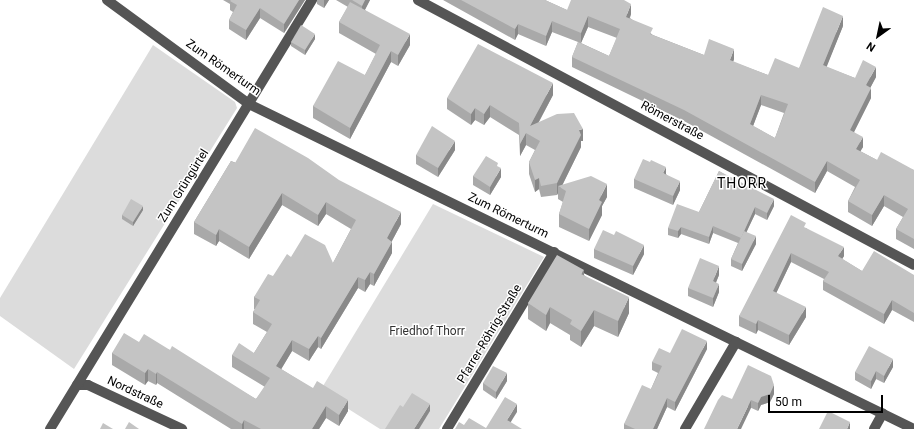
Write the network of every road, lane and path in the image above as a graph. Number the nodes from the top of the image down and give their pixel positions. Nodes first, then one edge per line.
1 (107, 0) edge
2 (312, 0) edge
3 (418, 0) edge
4 (250, 104) junction
5 (554, 252) junction
6 (914, 265) edge
7 (736, 342) junction
8 (77, 384) junction
9 (883, 413) junction
10 (50, 429) edge
11 (182, 429) edge
12 (447, 429) edge
13 (685, 429) edge
14 (874, 429) edge
15 (914, 429) edge

1 - 4 street, Zum Römerturm
2 - 4 street, Zum Grüngürtel
3 - 6 street, Römerstraße
4 - 5 street, Zum Römerturm
4 - 8 street, Zum Grüngürtel
5 - 7 street, Zum Römerturm
5 - 12 street, Pfarrer-Röhrig-Straße
7 - 9 street, Zum Römerturm
7 - 13 street
8 - 10 street, Zum Grüngürtel
8 - 11 street, Nordstraße
9 - 14 street
9 - 15 street, Zum Römerturm

